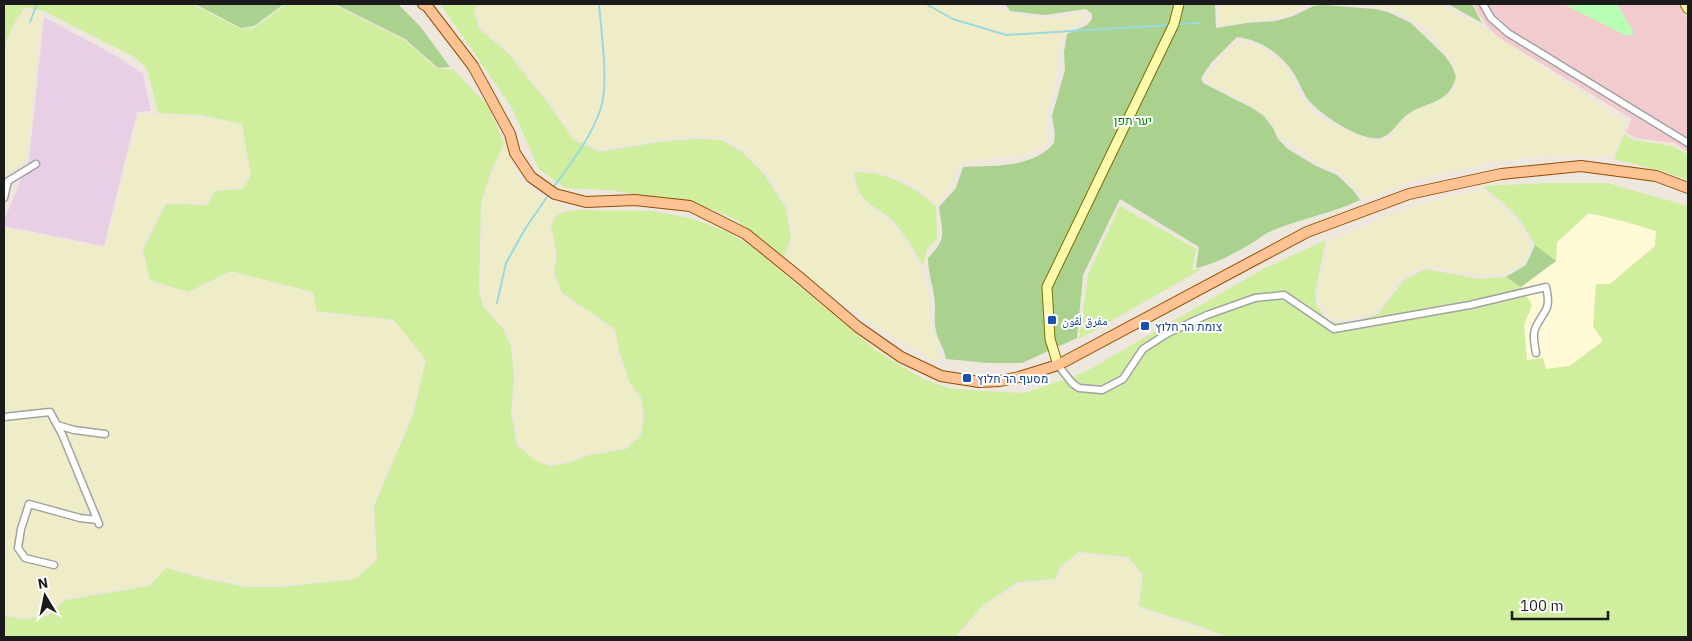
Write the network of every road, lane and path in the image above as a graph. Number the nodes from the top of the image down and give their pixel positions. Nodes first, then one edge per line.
1 (423, 4) edge
2 (1179, 4) edge
3 (1483, 4) edge
4 (1685, 4) edge
5 (1688, 9) edge
6 (1688, 143) edge
7 (36, 164) dead end
8 (1688, 188) edge
9 (4, 198) edge
10 (1536, 354) dead end
11 (1058, 365) junction
12 (4, 417) edge
13 (57, 425) junction
14 (105, 434) dead end
15 (54, 566) dead end

1 - 11 main road
2 - 11 main road
3 - 6 street
4 - 5 main road
7 - 9 street
8 - 11 main road
10 - 11 street
12 - 13 street
13 - 14 street
13 - 15 street

